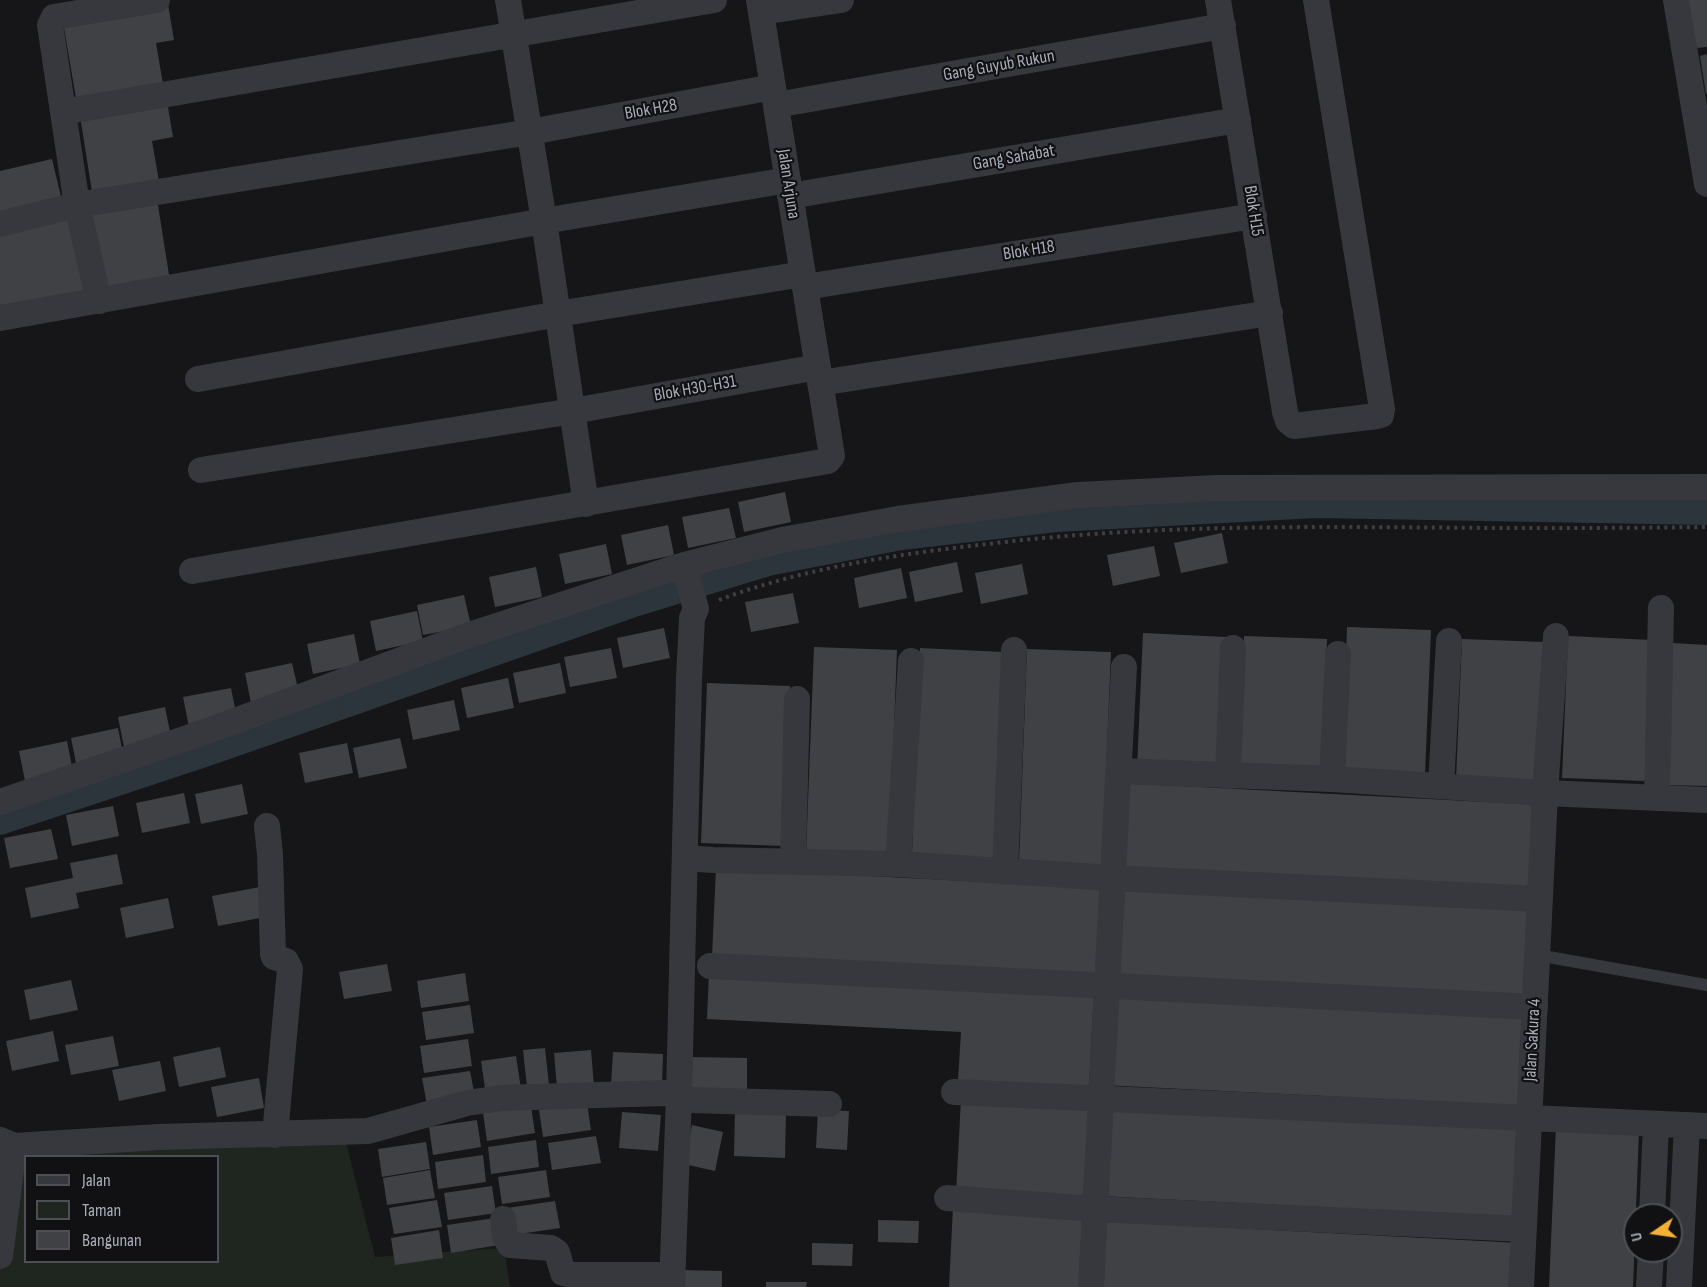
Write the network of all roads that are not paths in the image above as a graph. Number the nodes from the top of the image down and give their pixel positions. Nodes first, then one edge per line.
1 (157, 0) edge
2 (508, 0) edge
3 (714, 0) edge
4 (841, 0) edge
5 (1218, 0) edge
6 (1316, 0) edge
7 (1676, 0) edge
8 (760, 6) edge
9 (1223, 26) junction
10 (513, 35) junction
11 (1696, 54) edge
12 (774, 96) junction
13 (63, 112) junction
14 (1238, 120) junction
15 (530, 132) junction
16 (1704, 145) edge
17 (1707, 184) edge
18 (789, 188) junction
19 (77, 205) junction
20 (1254, 216) junction
21 (544, 221) junction
22 (0, 224) edge
23 (804, 280) junction
24 (99, 301) junction
25 (558, 314) junction
26 (1270, 314) junction
27 (0, 318) edge
28 (819, 375) junction
29 (198, 379) dead end
30 (573, 411) junction
31 (201, 470) dead end
32 (1707, 487) edge
33 (586, 504) junction
34 (192, 571) dead end
35 (686, 571) junction
36 (1661, 608) dead end
37 (1556, 636) dead end
38 (1449, 641) dead end
39 (1233, 648) dead end
40 (1014, 650) dead end
41 (1338, 654) dead end
42 (911, 661) dead end
43 (1124, 667) dead end
44 (797, 699) dead end
45 (1119, 771) junction
46 (1228, 776) junction
47 (1332, 779) junction
48 (1441, 785) junction
49 (1545, 793) junction
50 (1657, 798) junction
51 (1707, 800) edge
52 (0, 802) edge
53 (267, 826) dead end
54 (685, 858) junction
55 (793, 861) junction
56 (898, 864) junction
57 (1005, 872) junction
58 (1112, 878) junction
59 (1540, 899) junction
60 (1537, 955) junction
61 (711, 966) dead end
62 (1707, 985) edge
63 (1107, 986) junction
64 (1535, 1006) junction
65 (954, 1092) dead end
66 (680, 1095) junction
67 (1101, 1098) junction
68 (829, 1104) dead end
69 (1530, 1118) junction
70 (1656, 1124) junction
71 (1697, 1125) edge
72 (275, 1135) junction
73 (7, 1143) edge
74 (947, 1198) dead end
75 (1653, 1203) edge
76 (1095, 1209) junction
77 (503, 1219) dead end
78 (1524, 1229) junction
79 (0, 1256) edge
80 (1650, 1263) edge
81 (673, 1281) edge
82 (1091, 1287) edge
83 (1521, 1287) edge
84 (1649, 1287) edge
85 (1679, 1287) edge

1 - 13 street
2 - 10 street
3 - 10 street
4 - 8 street
5 - 9 street, Blok H15
6 - 26 street, Blok H15
7 - 11 street
8 - 12 street, Jalan Arjuna
9 - 12 street, Gang Guyub Rukun
9 - 14 street, Blok H15
10 - 13 street
10 - 15 street
11 - 16 street
12 - 15 street, Blok H28
12 - 18 street, Jalan Arjuna
13 - 19 street
14 - 18 street, Gang Sahabat
14 - 20 street, Blok H15
15 - 19 street, Blok H28
15 - 21 street
16 - 17 street
18 - 21 street, Gang Sahabat
18 - 23 street, Jalan Arjuna
19 - 22 street, Blok H28
19 - 24 street
20 - 23 street, Blok H18
20 - 26 street, Blok H15
21 - 24 street, Gang Sahabat
21 - 25 street
23 - 25 street, Blok H18
23 - 28 street, Jalan Arjuna
24 - 27 street, Gang Sahabat
25 - 29 street, Blok H18
25 - 30 street
26 - 28 street, Blok H30-H31
28 - 30 street, Blok H30-H31
28 - 33 street, Jalan Arjuna
30 - 31 street, Blok H30-H31
30 - 33 street
32 - 35 street
33 - 34 street
35 - 52 street
35 - 54 street
36 - 50 street
37 - 49 street, Jalan Sakura 4
38 - 48 street
39 - 46 street
40 - 57 street
41 - 47 street
42 - 56 street
43 - 45 street
44 - 55 street
45 - 46 street
45 - 58 street
46 - 47 street
47 - 48 street
48 - 49 street
49 - 50 street
49 - 59 street, Jalan Sakura 4
50 - 51 street
53 - 72 street
54 - 55 street
54 - 66 street
55 - 56 street
56 - 57 street
57 - 58 street
58 - 59 street
58 - 63 street
59 - 60 street, Jalan Sakura 4
60 - 62 lane
60 - 64 street, Jalan Sakura 4
61 - 63 street
63 - 64 street
63 - 67 street
64 - 69 street, Jalan Sakura 4
65 - 67 street
66 - 68 street
66 - 72 street
66 - 81 street
67 - 69 street
67 - 76 street
69 - 70 street
69 - 78 street, Jalan Sakura 4
70 - 71 street
70 - 75 street
71 - 85 street
72 - 73 street
73 - 79 street
74 - 76 street
76 - 78 street
76 - 82 street
77 - 81 street
78 - 83 street, Jalan Sakura 4
80 - 84 street

